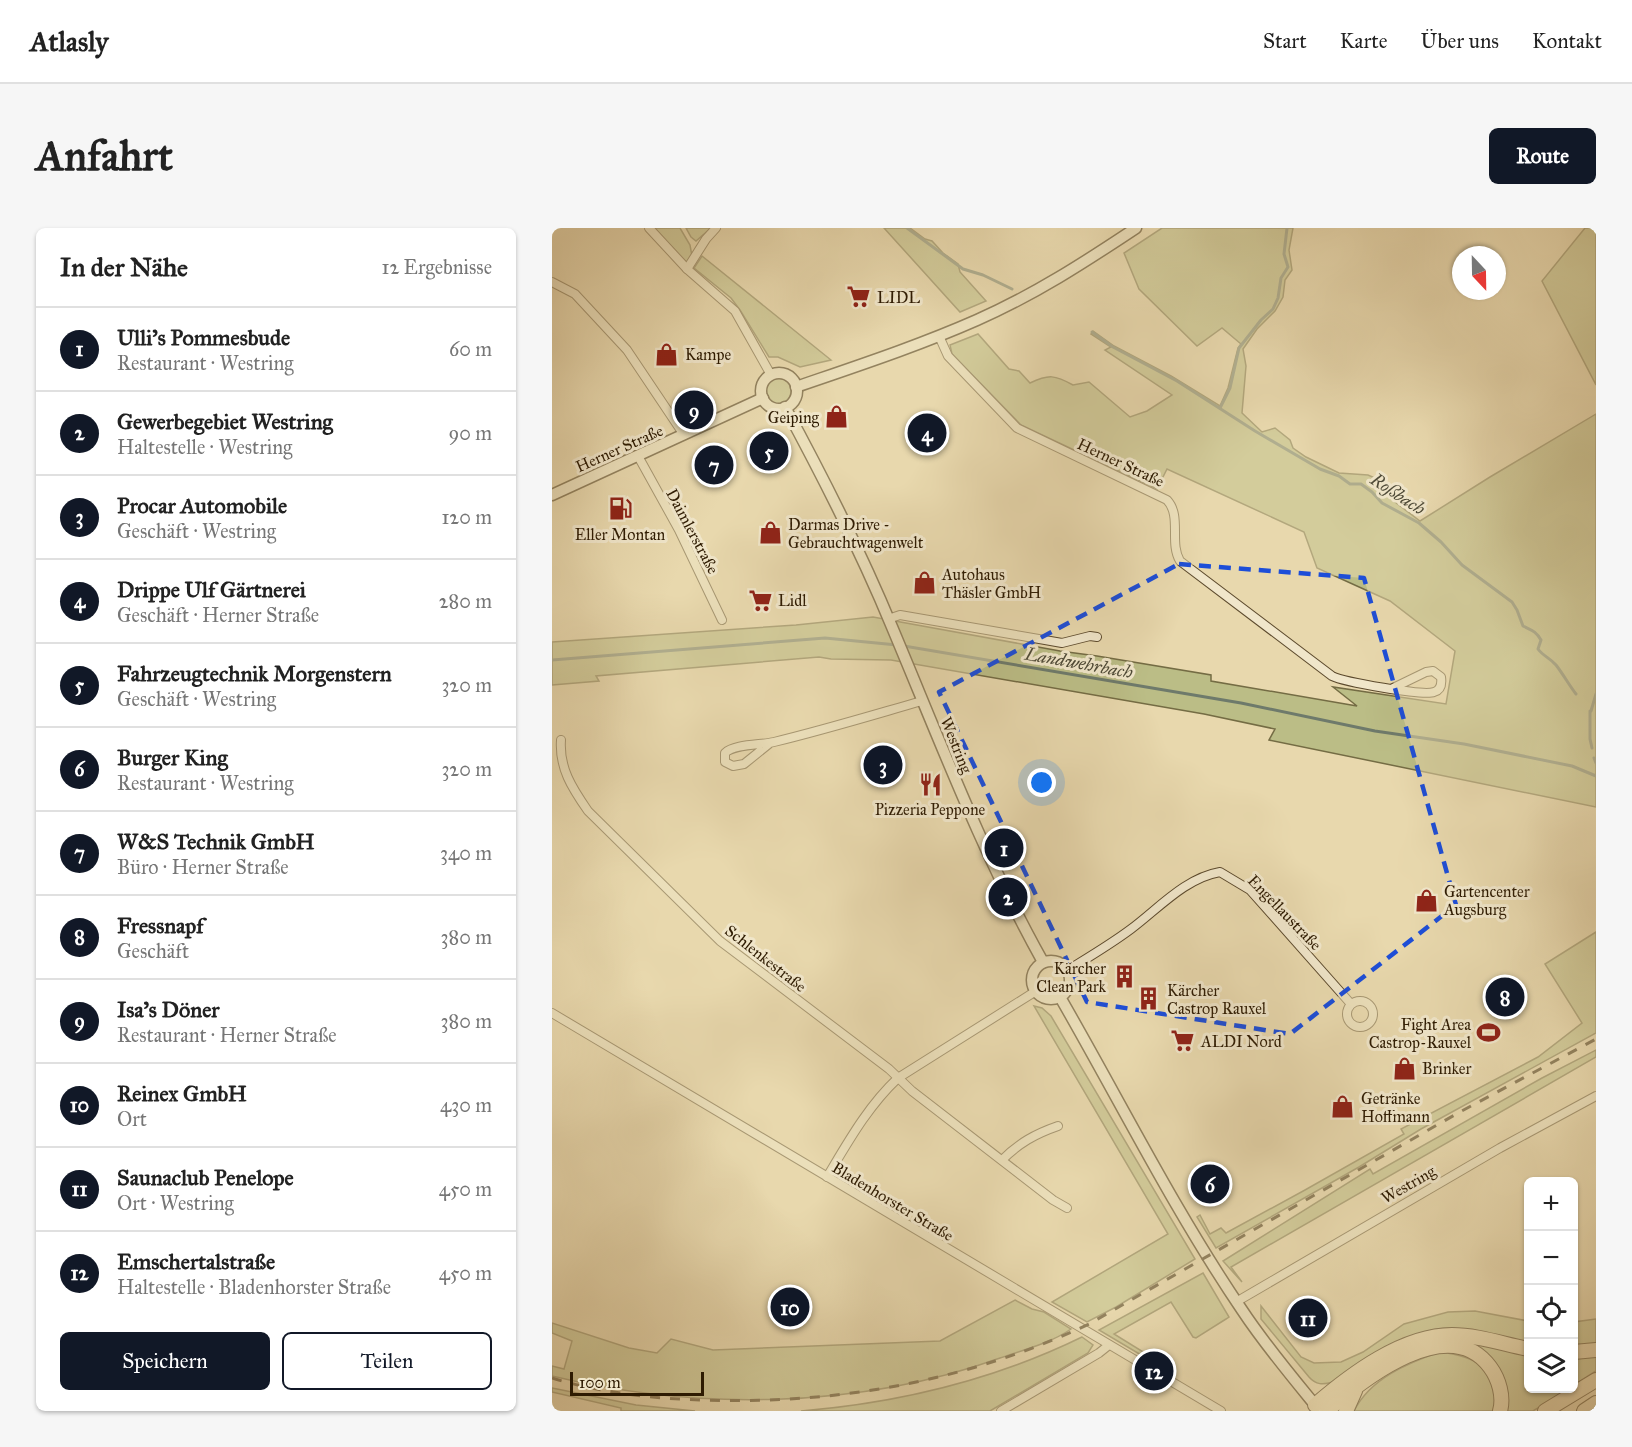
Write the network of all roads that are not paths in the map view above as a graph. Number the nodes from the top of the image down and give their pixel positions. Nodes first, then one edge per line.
1 (649, 228) edge
2 (716, 228) edge
3 (1136, 228) edge
4 (687, 269) junction
5 (552, 282) edge
6 (939, 336) junction
7 (771, 375) junction
8 (796, 387) junction
9 (763, 398) junction
10 (785, 407) junction
11 (684, 435) junction
12 (638, 456) junction
13 (552, 495) edge
14 (722, 620) dead end
15 (890, 623) junction
16 (1097, 637) dead end
17 (1393, 688) junction
18 (922, 701) junction
19 (561, 740) dead end
20 (770, 742) junction
21 (1043, 962) junction
22 (1068, 970) junction
23 (1036, 991) junction
24 (1060, 997) junction
25 (1351, 1004) dead end
26 (552, 1013) edge
27 (898, 1078) junction
28 (1596, 1096) edge
29 (1058, 1126) dead end
30 (1002, 1160) junction
31 (827, 1177) junction
32 (1067, 1208) dead end
33 (1236, 1302) junction
34 (1109, 1345) junction
35 (1524, 1348) edge
36 (1596, 1350) edge
37 (1578, 1352) edge
38 (1596, 1380) edge
39 (1357, 1386) junction
40 (1596, 1403) edge
41 (1318, 1410) edge
42 (1001, 1411) edge
43 (1221, 1411) edge
44 (1346, 1411) edge
45 (1500, 1411) edge
46 (1545, 1411) edge
47 (1584, 1411) edge

1 - 4 street
2 - 4 street
3 - 6 main road
4 - 7 street
5 - 11 street
6 - 8 main road
6 - 17 street, Herner Straße
7 - 8 main road
7 - 9 main road
8 - 10 main road
9 - 10 main road
9 - 11 main road, Herner Straße
10 - 15 main road, Westring
11 - 12 main road, Herner Straße
12 - 13 main road, Herner Straße
12 - 14 street, Daimlerstraße
15 - 16 street
15 - 18 main road, Westring
17 - 17 street, Herner Straße
18 - 20 street
18 - 21 main road, Westring
19 - 27 street, Schlenkestraße
20 - 20 street
21 - 22 main road
21 - 23 main road
22 - 24 main road
22 - 25 street, Engellaustraße
23 - 24 main road
23 - 27 street
24 - 33 main road
26 - 31 street, Bladenhorster Straße
27 - 30 street, Schlenkestraße
27 - 31 street
28 - 33 street, Westring
29 - 30 street
30 - 32 street, Schlenkestraße
31 - 34 street, Bladenhorster Straße
33 - 41 main road
34 - 42 street
34 - 43 street, Bladenhorster Straße
35 - 41 highway
36 - 37 highway
38 - 46 highway
39 - 41 highway
39 - 44 highway
39 - 45 highway
40 - 47 highway

